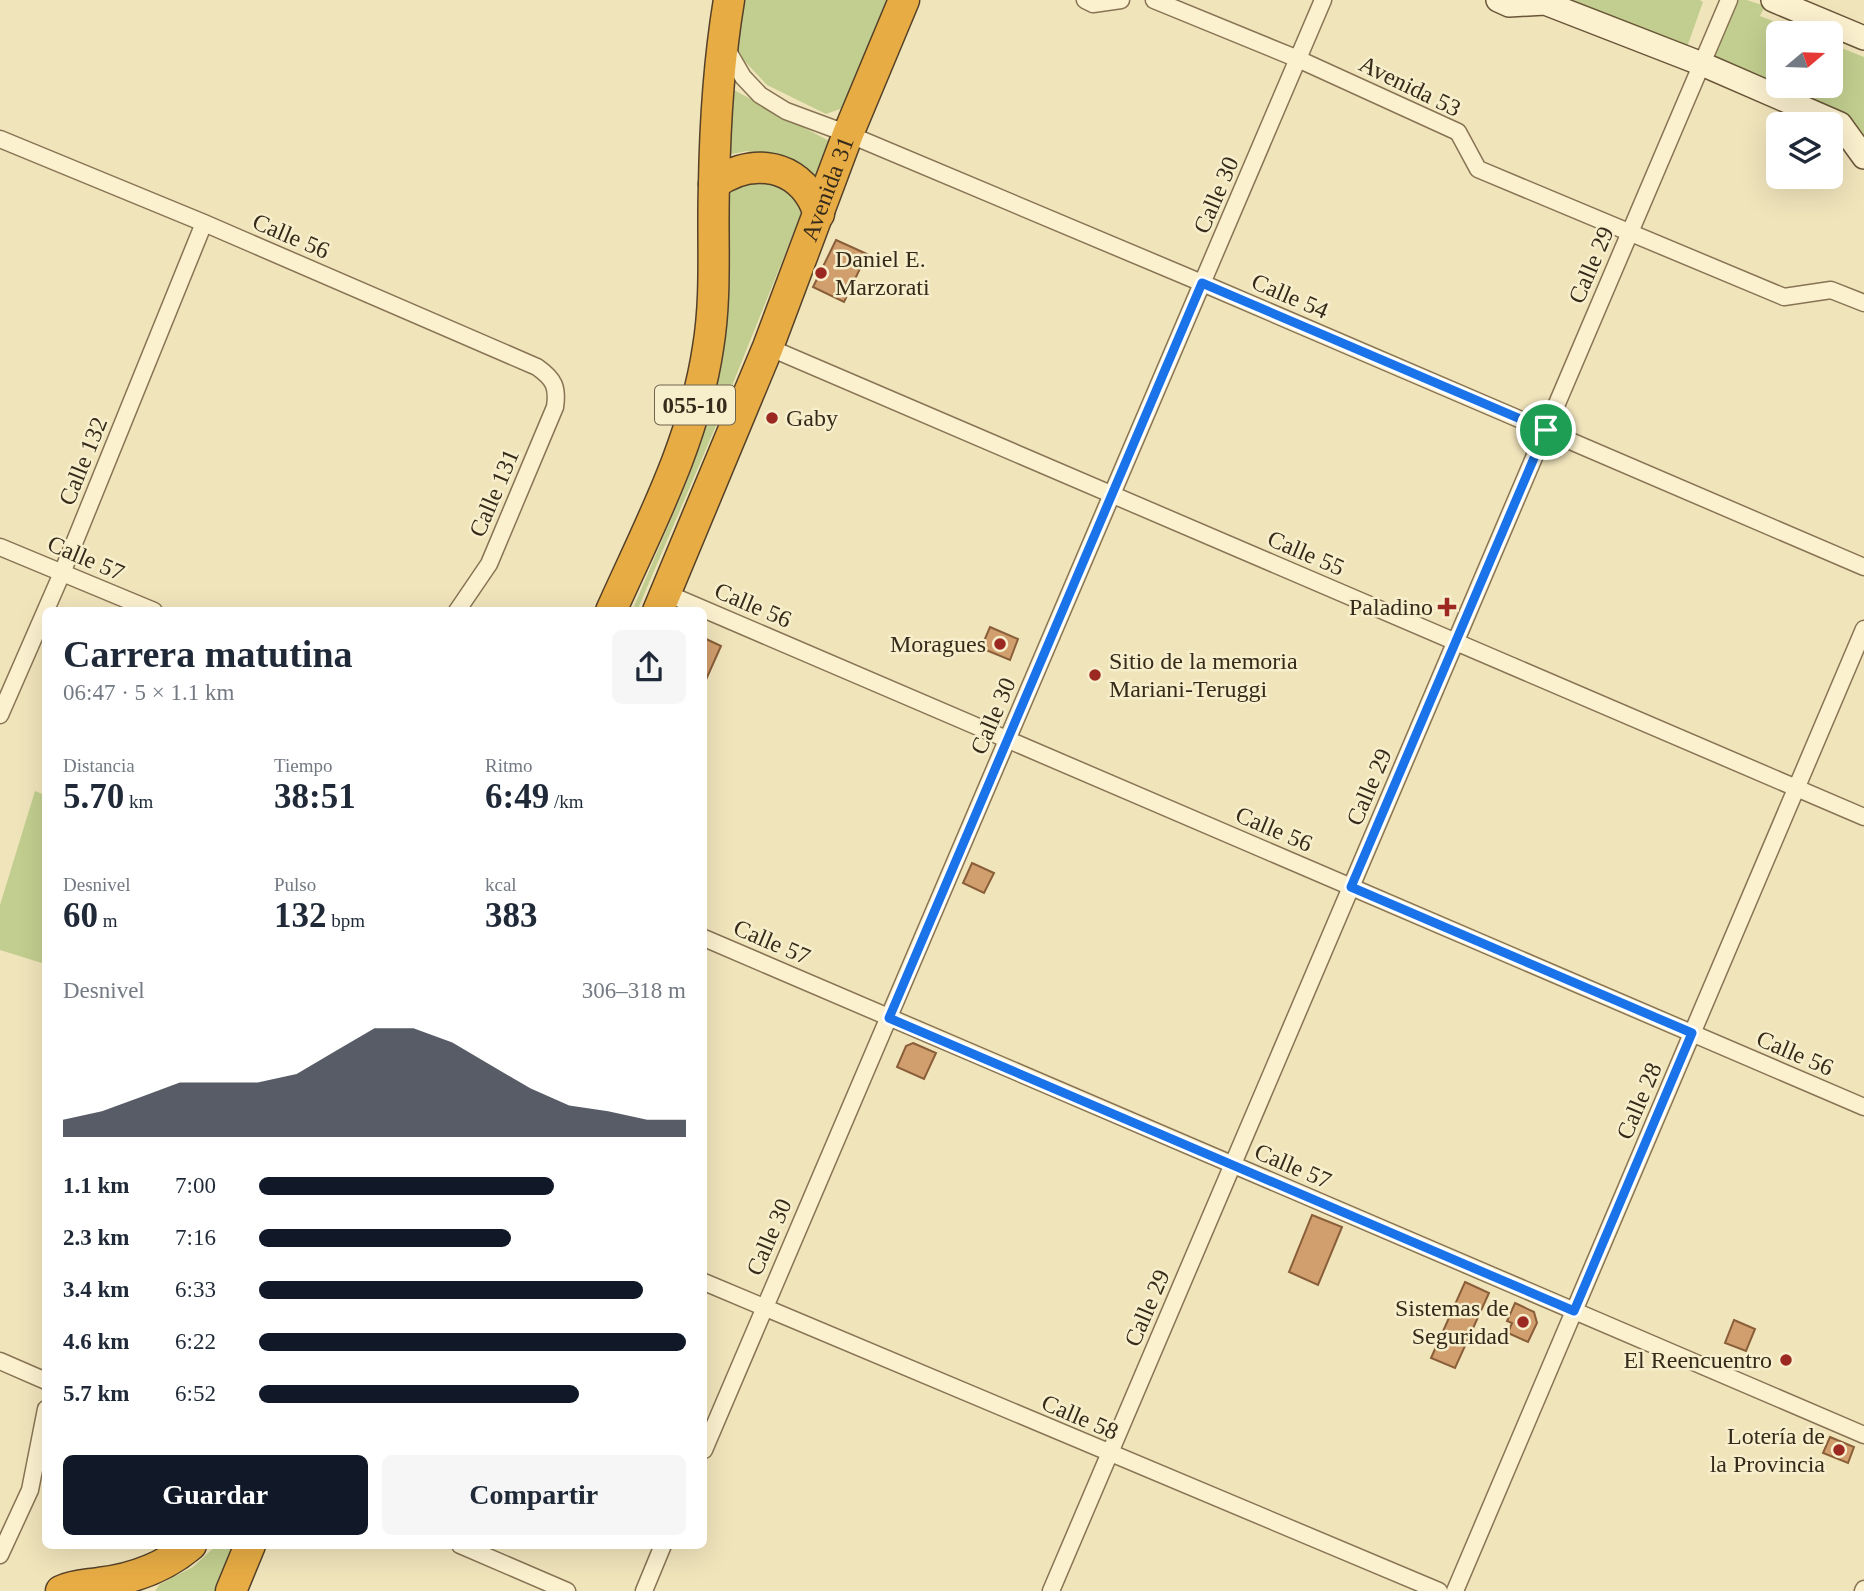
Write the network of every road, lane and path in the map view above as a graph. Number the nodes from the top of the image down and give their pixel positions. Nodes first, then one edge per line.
1 (729, 0) edge
2 (904, 0) edge
3 (1085, 0) edge
4 (1121, 0) edge
5 (1154, 0) edge
6 (1324, 0) edge
7 (1498, 0) edge
8 (1729, 0) edge
9 (1773, 0) edge
10 (1864, 38) edge
11 (722, 41) junction
12 (1298, 59) junction
13 (1702, 64) junction
14 (848, 134) junction
15 (0, 139) edge
16 (1864, 157) edge
17 (714, 184) junction
18 (819, 214) junction
19 (204, 223) junction
20 (1629, 234) junction
21 (1202, 283) junction
22 (1864, 303) edge
23 (768, 348) junction
24 (555, 386) joint
25 (1546, 430) junction
26 (1112, 495) junction
27 (0, 547) edge
28 (1864, 566) edge
29 (62, 573) junction
30 (662, 602) edge
31 (47, 607) edge
32 (144, 607) edge
33 (460, 607) edge
34 (613, 607) edge
35 (42, 619) edge
36 (707, 620) edge
37 (1864, 629) edge
38 (1456, 642) junction
39 (0, 715) edge
40 (1007, 740) junction
41 (1797, 788) junction
42 (1864, 817) edge
43 (1351, 887) junction
44 (707, 939) edge
45 (889, 1018) junction
46 (1692, 1033) junction
47 (1864, 1107) edge
48 (1233, 1165) junction
49 (707, 1283) edge
50 (763, 1308) junction
51 (1574, 1311) junction
52 (0, 1361) edge
53 (42, 1379) edge
54 (42, 1429) edge
55 (1864, 1435) edge
56 (707, 1443) edge
57 (1110, 1454) junction
58 (185, 1549) edge
59 (248, 1549) edge
60 (469, 1549) edge
61 (661, 1549) edge
62 (0, 1555) edge
63 (112, 1587) edge
64 (61, 1591) edge
65 (231, 1591) edge
66 (567, 1591) edge
67 (644, 1591) edge
68 (1051, 1591) edge
69 (1439, 1591) edge
70 (1455, 1591) edge

1 - 11 highway, 055-10
2 - 14 highway, Avenida 31 / 055-10
3 - 4 street
5 - 12 street, Avenida 53
6 - 12 street, Calle 30
7 - 13 street
8 - 13 street, Calle 29
9 - 10 street
11 - 14 street, Calle 54
11 - 17 highway, 055-10
12 - 20 street, Avenida 53
12 - 21 street, Calle 30
13 - 16 street
13 - 20 street, Calle 29
14 - 18 highway, Avenida 31 / 055-10
14 - 21 street, Calle 54
15 - 19 street, Calle 56
17 - 18 highway
17 - 34 highway, 055-10
18 - 23 highway, Avenida 31 / 055-10
19 - 24 street, Calle 56
19 - 29 street, Calle 132
20 - 22 street, Avenida 53
20 - 25 street, Calle 29
21 - 25 street, Calle 54
21 - 26 street, Calle 30
23 - 26 street, Calle 55
23 - 30 highway, Avenida 31 / 055-10
24 - 33 street, Calle 131
25 - 28 street, Calle 54
25 - 38 street, Calle 29
26 - 38 street, Calle 55
26 - 40 street, Calle 30
27 - 29 street, Calle 57
29 - 31 street, Calle 132
29 - 32 street, Calle 57
35 - 39 street, Calle 132
36 - 40 street, Calle 56
37 - 41 street, Calle 28
38 - 41 street, Calle 55
38 - 43 street, Calle 29
40 - 43 street, Calle 56
40 - 45 street, Calle 30
41 - 42 street, Calle 55
41 - 46 street, Calle 28
43 - 46 street, Calle 56
43 - 48 street, Calle 29
44 - 45 street, Calle 57
45 - 48 street, Calle 57
45 - 50 street, Calle 30
46 - 47 street, Calle 56
46 - 51 street, Calle 28
48 - 51 street, Calle 57
48 - 57 street, Calle 29
49 - 50 street, Calle 58
50 - 56 street, Calle 30
50 - 57 street, Calle 58
51 - 55 street, Calle 57
51 - 70 street, Calle 28
52 - 53 street
54 - 62 street
57 - 68 street, Calle 29
57 - 69 street, Calle 58
58 - 63 highway
59 - 65 highway
60 - 66 street
61 - 67 street
63 - 64 highway

